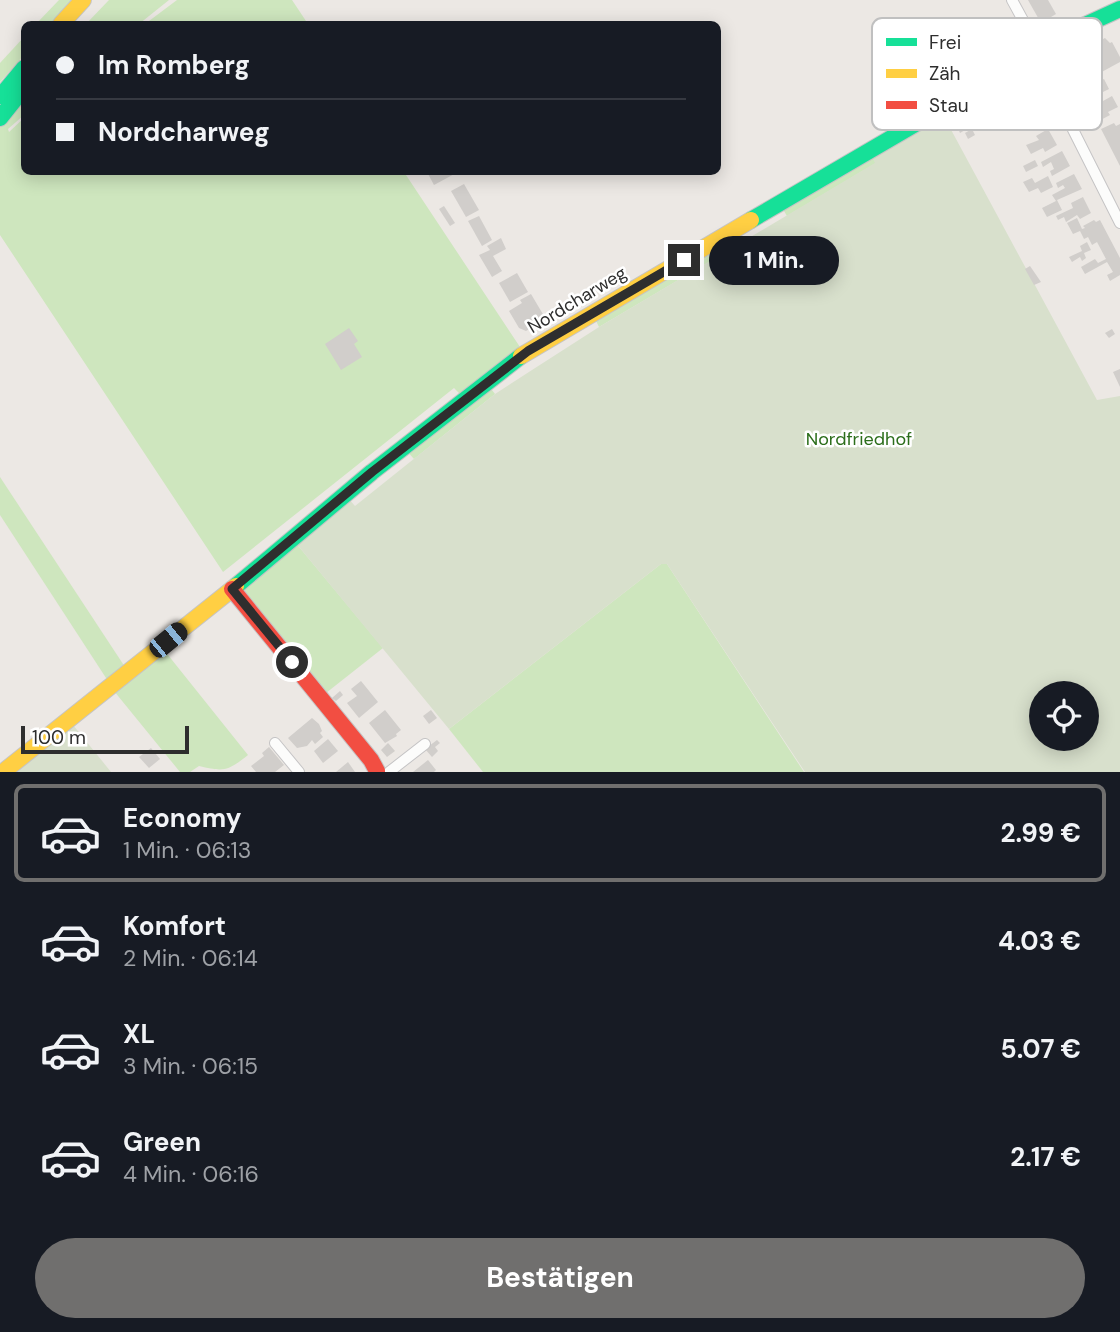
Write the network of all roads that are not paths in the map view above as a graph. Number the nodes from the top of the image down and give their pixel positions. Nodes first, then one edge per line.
1 (83, 0) edge
2 (98, 0) edge
3 (1012, 0) edge
4 (1120, 9) edge
5 (1022, 18) edge
6 (1100, 18) edge
7 (64, 21) edge
8 (80, 21) edge
9 (21, 72) edge
10 (21, 92) edge
11 (0, 97) edge
12 (0, 118) edge
13 (905, 130) edge
14 (1073, 130) edge
15 (1120, 223) edge
16 (232, 589) junction
17 (275, 743) dead end
18 (425, 744) dead end
19 (3, 772) edge
20 (299, 772) edge
21 (379, 772) edge

1 - 7 main road
2 - 8 main road
3 - 5 street
4 - 6 main road, Nordcharweg
9 - 11 main road
10 - 12 main road
13 - 16 main road, Nordcharweg
14 - 15 street
16 - 19 main road, Nordcharweg
16 - 21 main road
17 - 20 street
18 - 21 street

